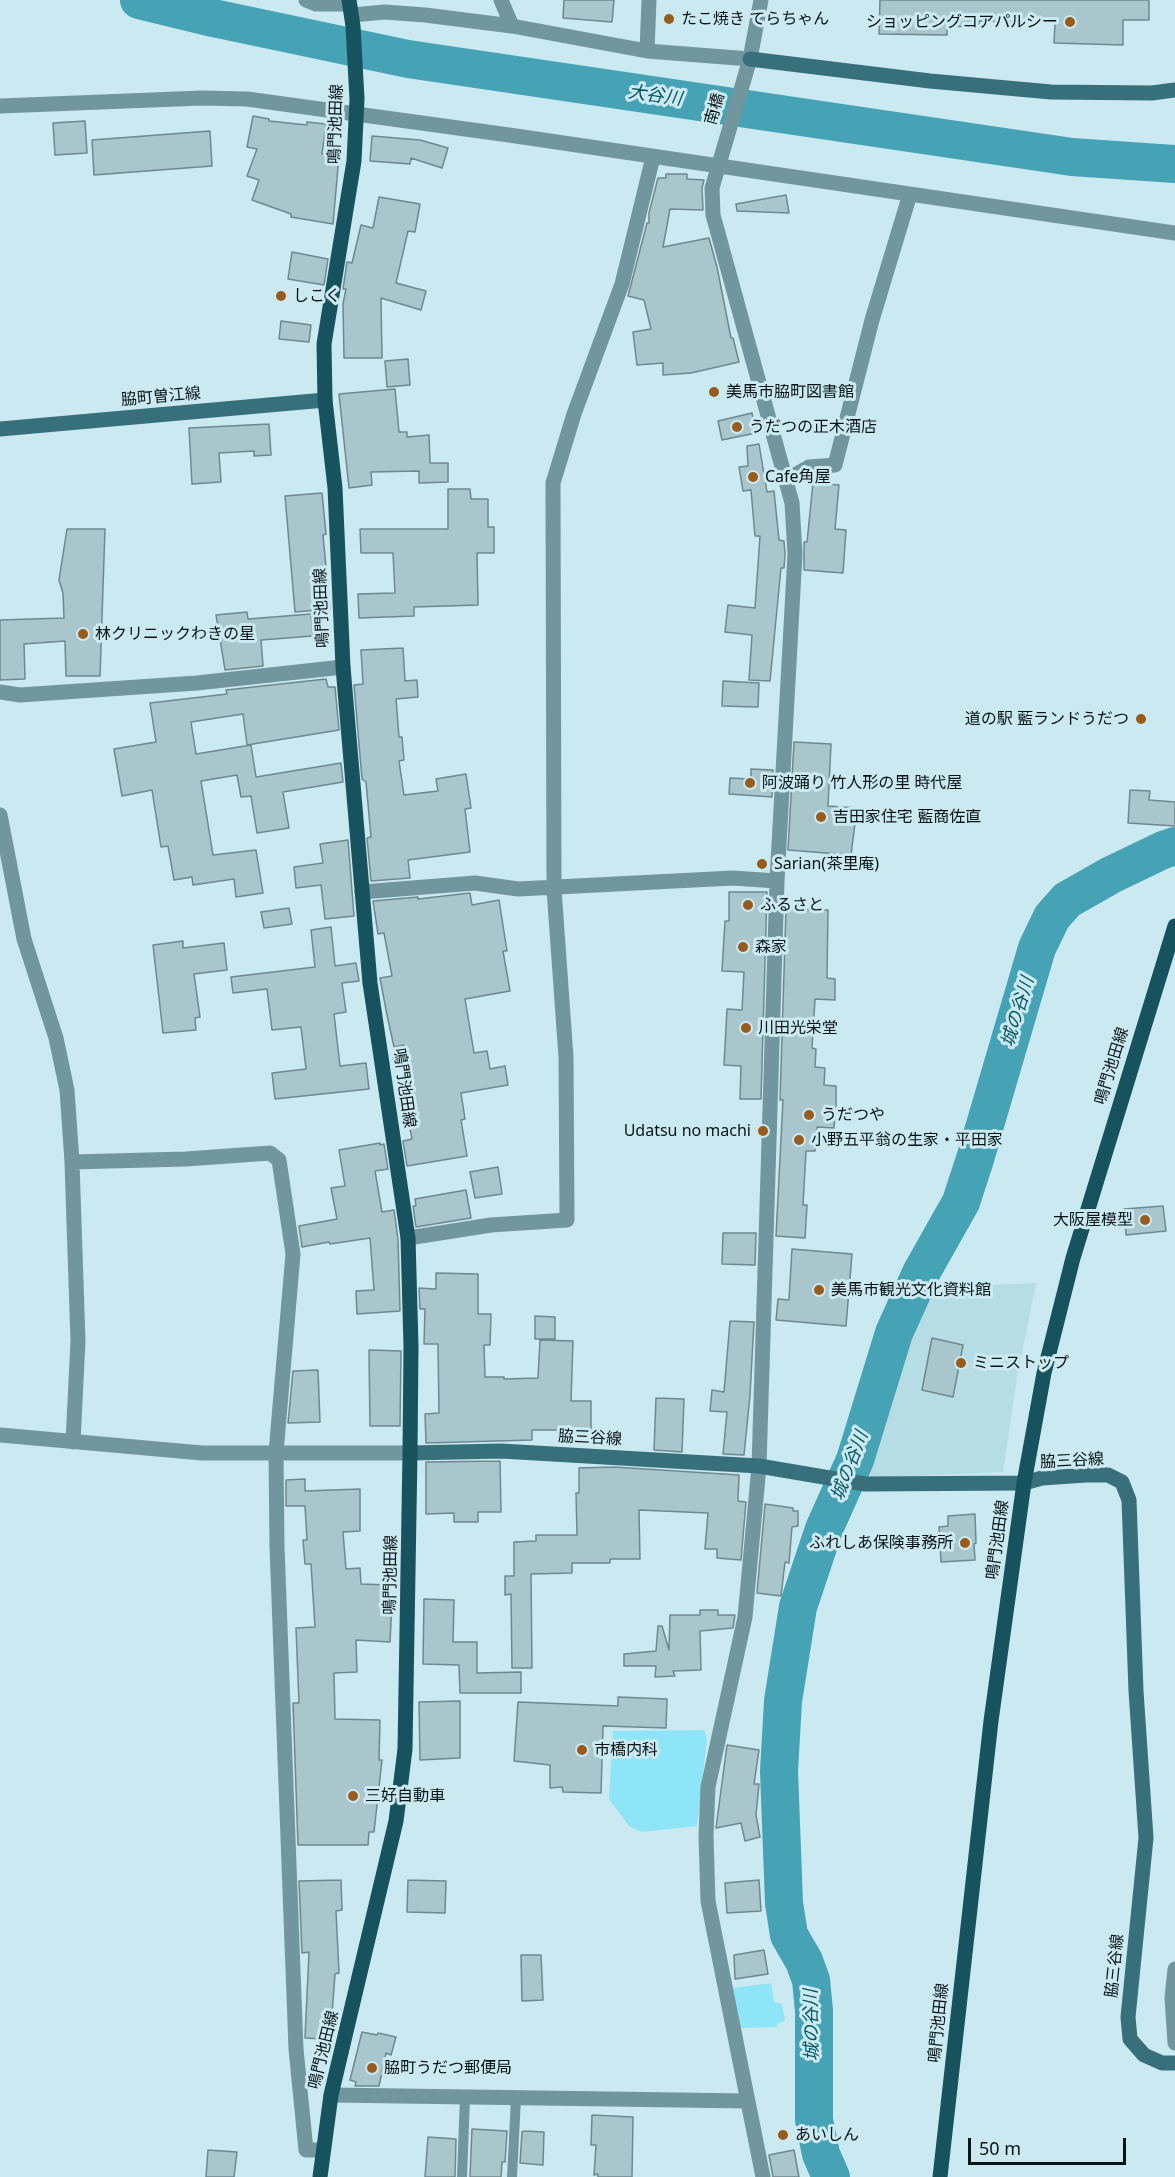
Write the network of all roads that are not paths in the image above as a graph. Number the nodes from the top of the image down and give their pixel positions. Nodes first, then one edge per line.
1 (306, 0) edge
2 (501, 0) edge
3 (649, 0) edge
4 (761, 0) edge
5 (351, 11) edge
6 (512, 26) junction
7 (647, 51) junction
8 (747, 65) junction
9 (1175, 90) edge
10 (0, 106) edge
11 (357, 107) junction
12 (653, 157) junction
13 (719, 162) junction
14 (910, 194) junction
15 (1175, 233) edge
16 (325, 400) junction
17 (0, 429) edge
18 (786, 480) junction
19 (343, 667) junction
20 (0, 692) edge
21 (0, 815) edge
22 (777, 881) junction
23 (554, 889) junction
24 (362, 892) junction
25 (1175, 926) edge
26 (72, 1162) junction
27 (408, 1238) junction
28 (0, 1435) edge
29 (73, 1442) junction
30 (276, 1453) junction
31 (410, 1453) junction
32 (759, 1466) junction
33 (1024, 1483) junction
34 (1175, 1969) edge
35 (1175, 2043) edge
36 (1175, 2063) edge
37 (332, 2095) junction
38 (465, 2097) junction
39 (516, 2098) junction
40 (748, 2101) junction
41 (323, 2150) junction
42 (320, 2177) edge
43 (462, 2177) edge
44 (512, 2177) edge
45 (763, 2177) edge
46 (940, 2177) edge

1 - 5 street
2 - 6 street
3 - 7 street
4 - 8 street, 南橋
5 - 6 street
5 - 11 main road, 鳴門池田線
6 - 7 street
7 - 8 street
8 - 9 main road
8 - 13 street, 南橋
10 - 11 street
11 - 12 street
11 - 16 main road, 鳴門池田線
12 - 13 street
12 - 23 street
13 - 14 street
13 - 18 street, 南橋
14 - 15 street
14 - 18 street
16 - 17 main road, 脇町曽江線
16 - 19 main road, 鳴門池田線
18 - 22 street, 南橋
19 - 20 street
19 - 24 main road, 鳴門池田線
21 - 26 street
22 - 23 street
22 - 32 street, 南橋
23 - 24 street
23 - 27 street
24 - 27 main road, 鳴門池田線
25 - 33 main road, 鳴門池田線
26 - 29 street
26 - 30 street
27 - 31 main road, 鳴門池田線
28 - 29 street
29 - 30 street
30 - 31 street
30 - 41 street
31 - 32 main road, 脇三谷線
31 - 37 main road, 鳴門池田線
32 - 33 main road, 脇三谷線
32 - 40 street, 南橋
33 - 36 main road, 脇三谷線
33 - 46 main road, 鳴門池田線
34 - 35 street
37 - 38 street
37 - 41 main road, 鳴門池田線
38 - 39 street
38 - 43 lane
39 - 40 street
39 - 44 lane
40 - 45 street, 南橋
41 - 42 main road, 鳴門池田線

